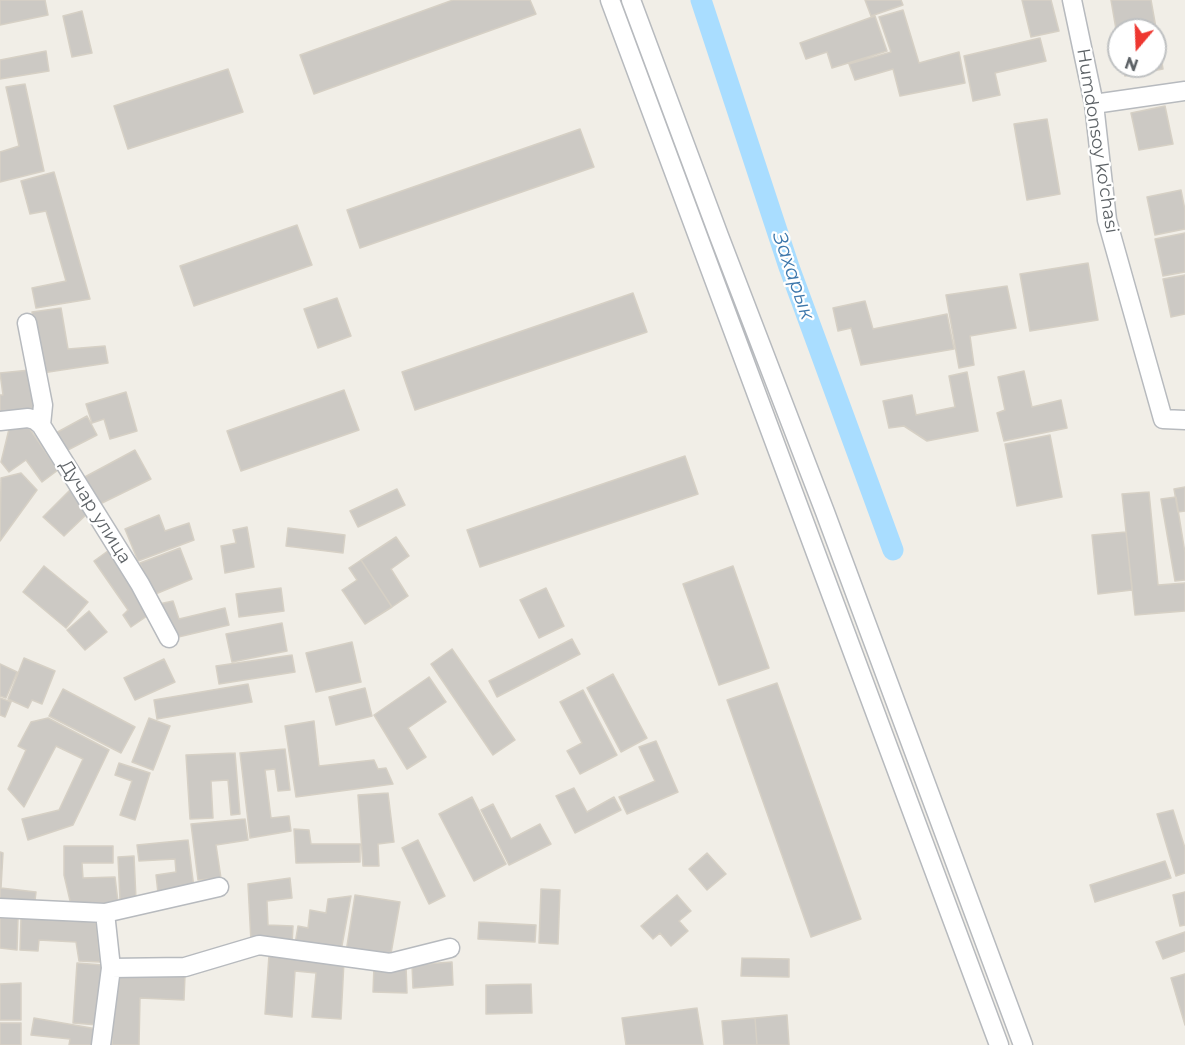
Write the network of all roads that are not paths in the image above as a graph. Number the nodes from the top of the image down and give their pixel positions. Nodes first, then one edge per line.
1 (610, 0) edge
2 (631, 0) edge
3 (1072, 0) edge
4 (1185, 91) edge
5 (1094, 105) junction
6 (27, 323) dead end
7 (1185, 420) edge
8 (0, 421) edge
9 (41, 425) junction
10 (169, 638) dead end
11 (219, 887) dead end
12 (0, 908) edge
13 (105, 913) junction
14 (450, 948) dead end
15 (111, 968) junction
16 (102, 1045) edge
17 (999, 1045) edge
18 (1023, 1045) edge

1 - 17 street
2 - 18 street
3 - 5 street, Humdonsoy ko'chasi
4 - 5 street
5 - 7 street, Humdonsoy ko'chasi
6 - 9 street
8 - 9 street
9 - 10 street, Дучар улица
11 - 13 street
12 - 13 street
13 - 15 street
14 - 15 street
15 - 16 street

